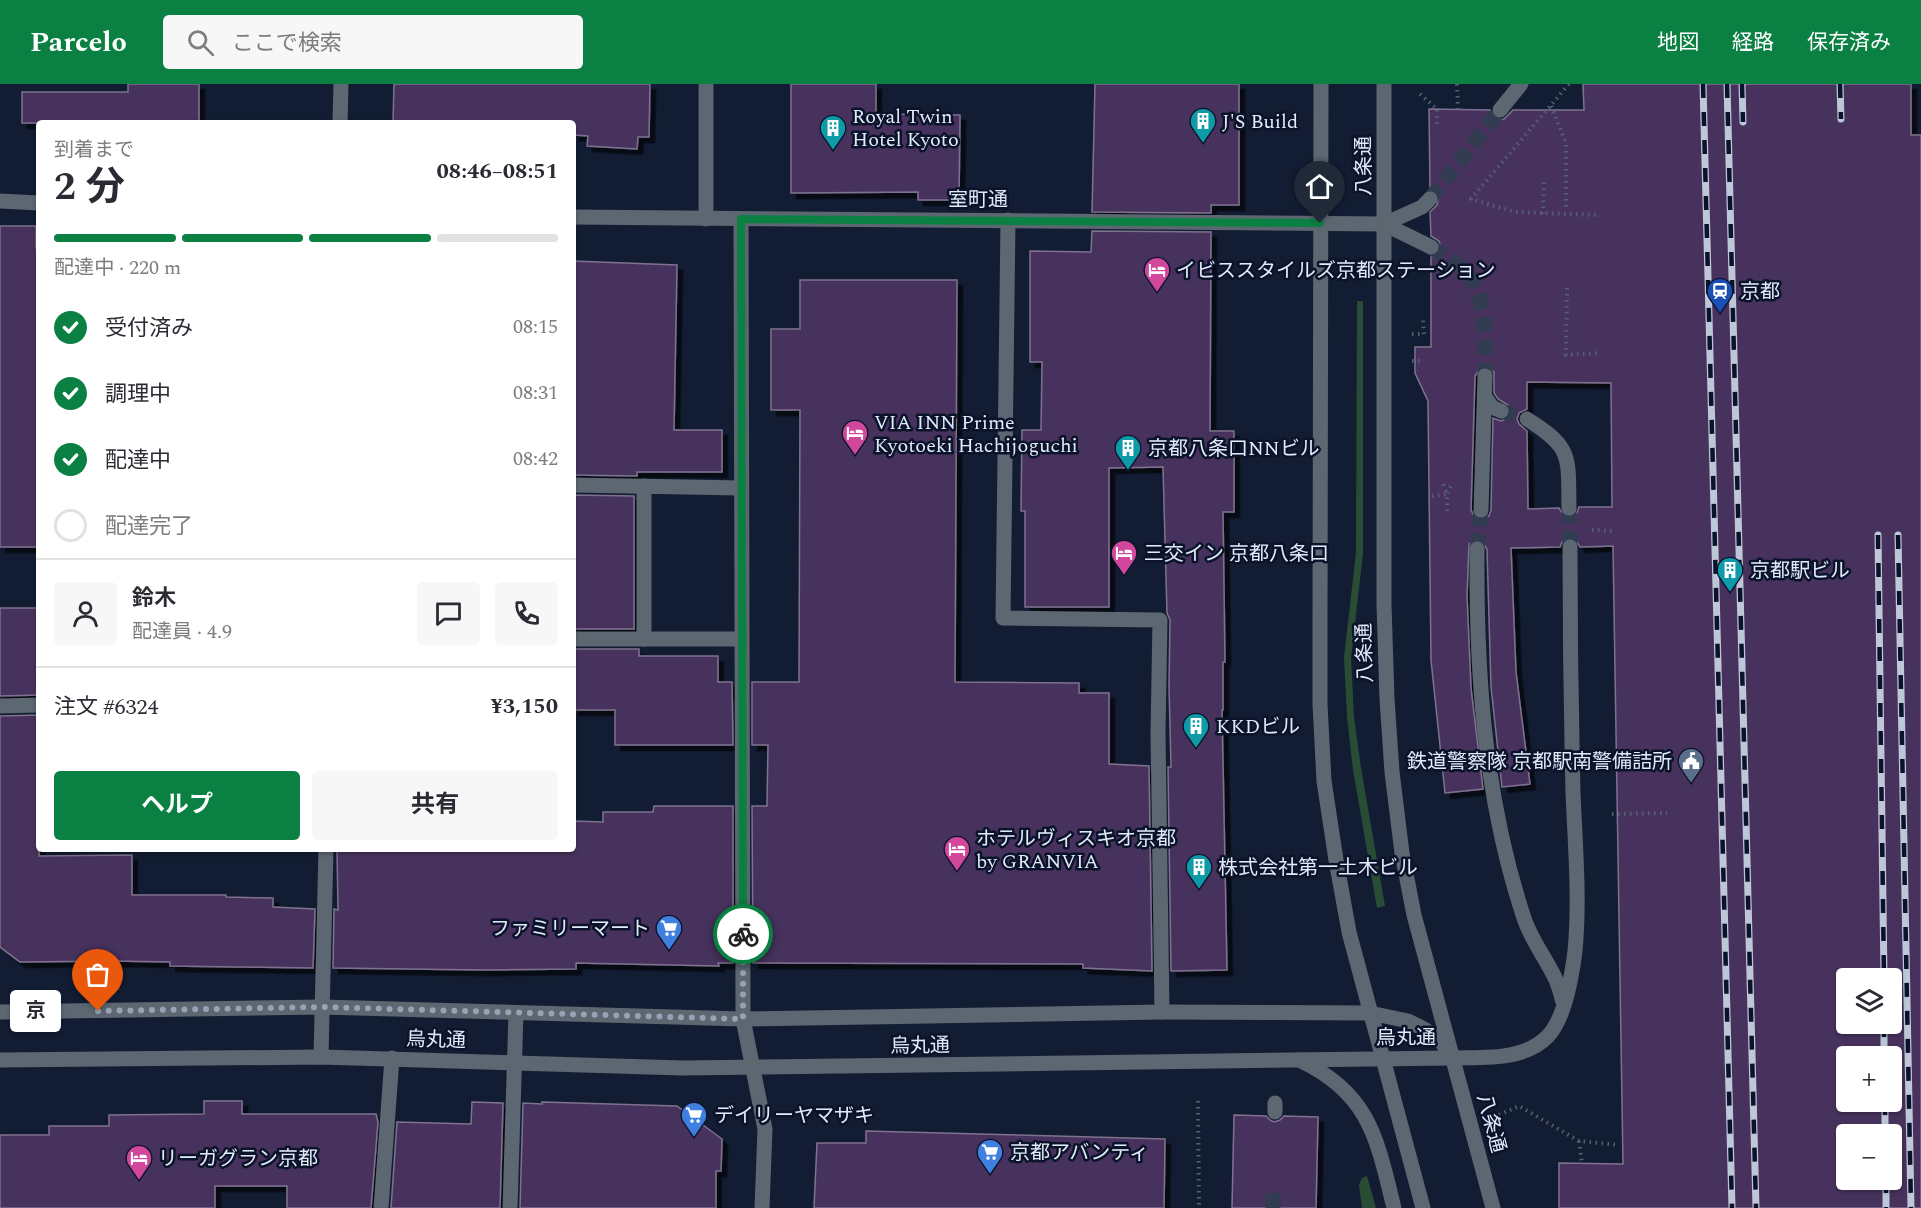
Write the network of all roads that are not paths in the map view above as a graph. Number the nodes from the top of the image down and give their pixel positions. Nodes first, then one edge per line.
1 (341, 84) edge
2 (706, 84) edge
3 (1321, 84) edge
4 (1383, 84) edge
5 (1521, 84) edge
6 (1500, 110) tunnel mouth
7 (340, 120) edge
8 (1430, 199) tunnel mouth
9 (0, 201) edge
10 (36, 203) edge
11 (576, 217) edge
12 (706, 219) junction
13 (741, 219) junction
14 (1008, 220) junction
15 (1320, 223) junction
16 (1383, 224) junction
17 (1431, 247) tunnel mouth
18 (1485, 376) tunnel mouth
19 (1485, 397) junction
20 (1501, 411) tunnel mouth
21 (1527, 419) tunnel mouth
22 (576, 485) edge
23 (644, 486) junction
24 (741, 488) junction
25 (1569, 508) tunnel mouth
26 (1481, 510) tunnel mouth
27 (1570, 547) tunnel mouth
28 (1477, 549) tunnel mouth
29 (576, 639) edge
30 (644, 639) junction
31 (741, 639) junction
32 (36, 705) edge
33 (0, 706) edge
34 (326, 852) edge
35 (1563, 1005) junction
36 (323, 1007) junction
37 (0, 1012) edge
38 (1162, 1012) junction
39 (516, 1013) junction
40 (1370, 1013) junction
41 (743, 1019) junction
42 (321, 1057) junction
43 (392, 1058) junction
44 (1382, 1058) junction
45 (1453, 1058) junction
46 (1296, 1059) junction
47 (0, 1060) edge
48 (514, 1062) junction
49 (753, 1068) junction
50 (381, 1208) edge
51 (510, 1208) edge
52 (762, 1208) edge
53 (1394, 1208) edge
54 (1423, 1208) edge
55 (1493, 1208) edge

1 - 7 street
2 - 12 street
3 - 15 street
4 - 16 street, 八条通
5 - 6 street
8 - 16 street
9 - 10 street
11 - 12 street, 室町通
12 - 13 street, 室町通
13 - 14 street, 室町通
13 - 24 street
14 - 15 street, 室町通
14 - 38 street
15 - 16 street, 室町通
15 - 40 street
16 - 17 street
16 - 45 street, 八条通
18 - 19 street
19 - 20 street
19 - 26 street
21 - 25 street
22 - 23 street
23 - 24 street
23 - 30 street
24 - 31 street
27 - 35 street
28 - 35 street
29 - 30 street
30 - 31 street
31 - 41 street
32 - 33 street
34 - 36 street
35 - 45 street
36 - 37 street, 烏丸通
36 - 39 street, 烏丸通
36 - 42 street
38 - 40 street, 烏丸通
38 - 41 street, 烏丸通
39 - 41 street, 烏丸通
39 - 48 street
40 - 44 street
40 - 45 street, 烏丸通
41 - 49 street
42 - 43 street, 烏丸通
42 - 47 street, 烏丸通
43 - 48 street, 烏丸通
43 - 50 street
44 - 45 street, 烏丸通
44 - 46 street, 烏丸通
44 - 54 street
45 - 55 street, 八条通
46 - 49 street, 烏丸通
46 - 53 street
48 - 49 street, 烏丸通
48 - 51 street
49 - 52 street

